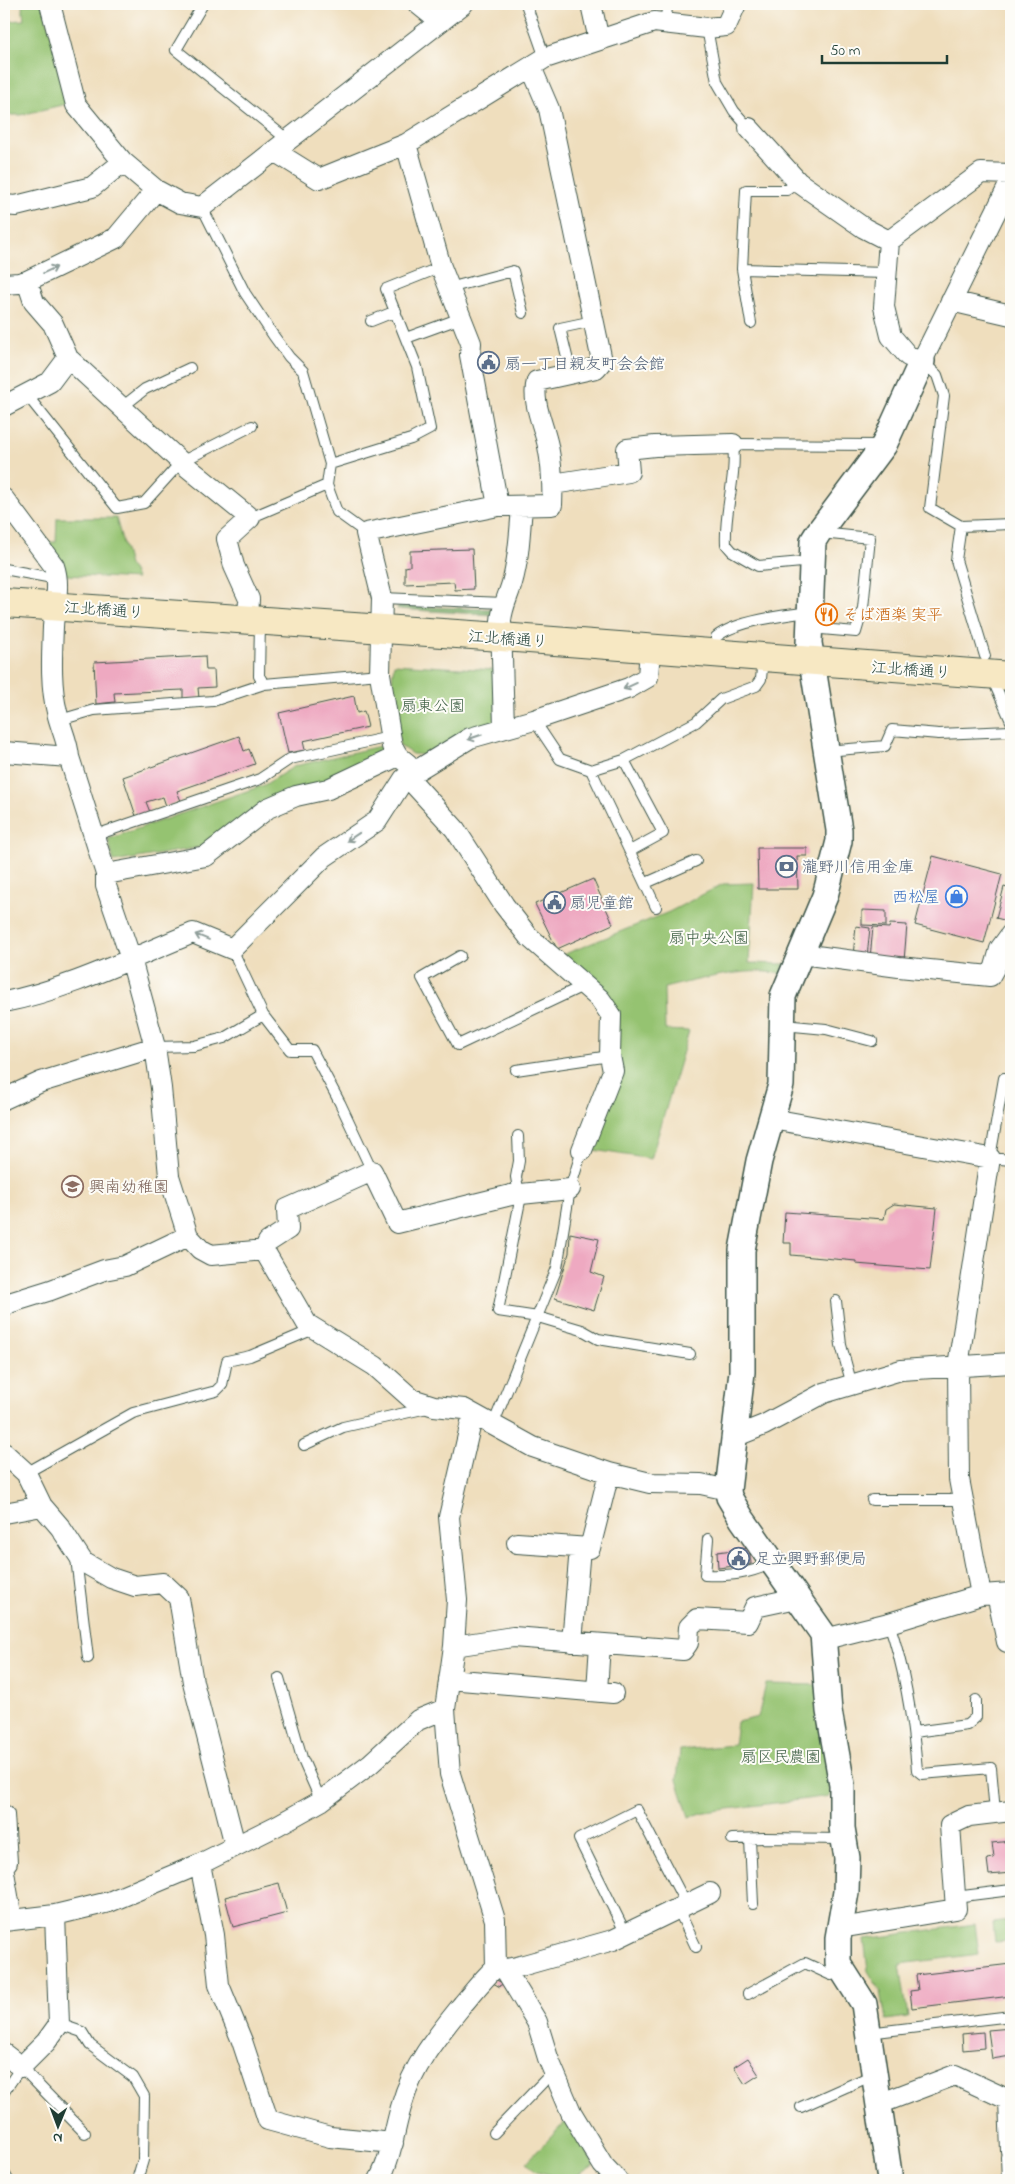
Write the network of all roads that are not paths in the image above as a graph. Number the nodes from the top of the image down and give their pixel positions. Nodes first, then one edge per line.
1 (50, 4) edge
2 (203, 4) edge
3 (418, 4) edge
4 (463, 4) edge
5 (526, 4) edge
6 (591, 4) edge
7 (736, 4) edge
8 (667, 13) edge
9 (440, 21) junction
10 (707, 28) junction
11 (599, 40) junction
12 (538, 63) junction
13 (749, 128) joint
14 (406, 144) junction
15 (281, 146) junction
16 (123, 162) junction
17 (798, 182) junction
18 (1010, 187) edge
19 (156, 190) junction
20 (4, 205) edge
21 (202, 207) junction
22 (889, 241) junction
23 (441, 267) junction
24 (742, 269) junction
25 (886, 273) junction
26 (27, 281) junction
27 (4, 284) edge
28 (450, 288) junction
29 (951, 301) junction
30 (396, 311) junction
31 (523, 313) dead end
32 (1011, 316) edge
33 (461, 318) junction
34 (371, 321) dead end
35 (593, 321) junction
36 (751, 323) dead end
37 (406, 338) junction
38 (68, 358) junction
39 (922, 361) junction
40 (190, 368) dead end
41 (570, 373) junction
42 (26, 394) junction
43 (4, 406) edge
44 (121, 408) junction
45 (252, 426) dead end
46 (733, 444) junction
47 (884, 445) junction
48 (181, 462) junction
49 (330, 464) junction
50 (554, 484) junction
51 (327, 485) junction
52 (4, 499) edge
53 (498, 506) junction
54 (522, 506) junction
55 (250, 518) junction
56 (1011, 524) edge
57 (961, 526) junction
58 (818, 532) junction
59 (366, 533) junction
60 (813, 561) junction
61 (4, 569) edge
62 (58, 592) junction
63 (382, 598) junction
64 (4, 603) edge
65 (504, 603) junction
66 (254, 620) junction
67 (809, 620) junction
68 (382, 630) junction
69 (501, 637) junction
70 (716, 637) dead end
71 (650, 649) junction
72 (763, 658) junction
73 (811, 662) junction
74 (996, 669) edge
75 (380, 674) junction
76 (264, 684) junction
77 (60, 720) junction
78 (534, 720) junction
79 (1011, 721) edge
80 (504, 728) junction
81 (1011, 731) edge
82 (390, 738) junction
83 (826, 751) junction
84 (4, 752) edge
85 (69, 756) junction
86 (398, 756) junction
87 (624, 760) junction
88 (591, 770) junction
89 (410, 774) junction
90 (94, 836) junction
91 (630, 851) junction
92 (696, 860) dead end
93 (106, 874) junction
94 (646, 883) junction
95 (656, 907) dead end
96 (1011, 934) edge
97 (232, 949) junction
98 (801, 954) junction
99 (460, 956) dead end
100 (131, 959) junction
101 (585, 985) junction
102 (4, 1002) edge
103 (264, 1015) junction
104 (783, 1025) junction
105 (872, 1040) dead end
106 (155, 1047) junction
107 (610, 1056) junction
108 (516, 1070) dead end
109 (1004, 1078) dead end
110 (4, 1099) edge
111 (772, 1119) junction
112 (518, 1136) dead end
113 (582, 1150) joint
114 (990, 1158) junction
115 (1011, 1160) edge
116 (372, 1170) junction
117 (570, 1189) junction
118 (519, 1194) junction
119 (188, 1236) junction
120 (264, 1250) junction
121 (836, 1301) dead end
122 (4, 1307) edge
123 (538, 1317) junction
124 (314, 1329) junction
125 (690, 1354) dead end
126 (1011, 1363) edge
127 (958, 1366) junction
128 (852, 1385) junction
129 (434, 1406) junction
130 (473, 1414) junction
131 (493, 1425) junction
132 (734, 1437) junction
133 (304, 1445) dead end
134 (4, 1453) edge
135 (26, 1473) junction
136 (609, 1473) junction
137 (728, 1490) junction
138 (872, 1500) dead end
139 (964, 1500) junction
140 (42, 1506) junction
141 (4, 1513) edge
142 (708, 1540) dead end
143 (517, 1543) dead end
144 (580, 1548) junction
145 (75, 1550) junction
146 (772, 1563) junction
147 (997, 1594) edge
148 (796, 1598) junction
149 (889, 1623) junction
150 (572, 1642) junction
151 (824, 1642) junction
152 (1007, 1642) dead end
153 (600, 1644) junction
154 (454, 1646) junction
155 (88, 1658) dead end
156 (279, 1678) dead end
157 (449, 1679) junction
158 (976, 1700) dead end
159 (445, 1709) junction
160 (914, 1732) junction
161 (321, 1801) junction
162 (1003, 1811) edge
163 (4, 1814) edge
164 (750, 1839) junction
165 (844, 1839) junction
166 (732, 1840) dead end
167 (235, 1845) junction
168 (200, 1864) junction
169 (4, 1865) edge
170 (4, 1872) edge
171 (1011, 1890) edge
172 (710, 1893) dead end
173 (955, 1897) junction
174 (753, 1904) dead end
175 (682, 1906) junction
176 (55, 1915) junction
177 (8, 1921) edge
178 (840, 1928) junction
179 (626, 1934) junction
180 (696, 1947) dead end
181 (500, 1968) junction
182 (842, 1968) junction
183 (748, 1994) dead end
184 (1011, 2016) edge
185 (59, 2024) junction
186 (868, 2034) junction
187 (4, 2054) edge
188 (21, 2067) junction
189 (555, 2075) junction
190 (874, 2075) junction
191 (4, 2092) edge
192 (879, 2104) junction
193 (801, 2106) dead end
194 (1011, 2109) edge
195 (85, 2133) dead end
196 (494, 2133) dead end
197 (393, 2143) junction
198 (1011, 2151) edge
199 (4, 2174) edge
200 (8, 2180) edge
201 (137, 2180) edge
202 (379, 2180) edge
203 (617, 2180) edge
204 (890, 2180) edge
205 (1008, 2180) edge

1 - 16 street
2 - 15 lane
3 - 9 street
4 - 9 street
5 - 12 lane
6 - 11 street
7 - 10 street
8 - 10 street
8 - 11 street
9 - 15 street
10 - 13 lane
11 - 12 street
12 - 14 street
12 - 35 street
13 - 17 street
14 - 15 street
14 - 23 street
15 - 21 street
16 - 19 street
16 - 20 street
17 - 22 street
17 - 24 lane
18 - 22 street
18 - 29 street
19 - 21 street
26 -> 19 street
21 - 49 lane
22 - 25 street
23 - 28 street
23 - 30 lane
24 - 25 lane
24 - 36 lane
25 - 39 street
26 - 27 street
26 - 38 street
28 - 31 lane
28 - 33 street
29 - 32 street
29 - 39 street
30 - 34 lane
30 - 37 lane
33 - 37 lane
33 - 53 street
35 - 41 street
35 - 41 lane
37 - 49 lane
38 - 42 street
38 - 44 street
39 - 47 street
39 - 57 lane
40 - 44 lane
41 - 50 street
42 - 43 street
42 - 48 lane
44 - 48 street
45 - 48 lane
46 - 47 lane
46 - 50 street
46 - 60 lane
47 - 58 street
48 - 55 street
49 - 51 lane
50 - 54 street
51 - 55 lane
51 - 59 lane
52 - 62 street
53 - 54 street
53 - 59 street
54 - 65 street
55 - 66 street
56 - 57 lane
57 - 74 lane
58 - 60 street
58 - 67 lane
59 - 63 street
60 - 67 street
61 - 62 lane
62 - 64 main road, 江北橋通り
62 - 66 main road, 江北橋通り
62 - 77 street
63 - 65 lane
63 - 68 street
65 - 69 street
66 - 68 main road, 江北橋通り
66 - 76 lane
67 - 70 lane
67 - 73 street
68 - 69 main road, 江北橋通り
68 - 75 street
69 - 71 main road, 江北橋通り
69 - 80 street
71 - 72 main road, 江北橋通り
71 -> 78 street
72 - 73 main road, 江北橋通り
72 - 87 lane
73 - 74 main road, 江北橋通り
73 - 83 street
74 - 79 lane
75 - 76 lane
75 - 82 street
76 - 77 lane
77 - 85 street
78 - 80 street
78 - 88 lane
80 -> 89 street
81 - 83 lane
82 - 86 street
82 - 90 lane
83 - 98 street
84 - 85 street
85 - 90 street
86 - 89 street
86 - 93 street
87 - 88 lane
87 - 91 lane
88 - 91 lane
89 -> 97 street
89 - 101 street
90 - 93 street
91 - 94 lane
92 - 94 lane
93 - 100 street
94 - 95 lane
96 - 98 street
97 -> 100 street
97 - 103 lane
98 - 104 street
99 - 101 lane
100 - 102 street
100 - 106 street
101 - 107 street
103 - 106 lane
103 - 116 lane
104 - 105 lane
104 - 111 street
106 - 110 street
106 - 119 street
107 - 108 lane
107 - 113 street
109 - 114 lane
111 - 114 street
111 - 132 street
112 - 118 lane
113 - 117 lane
114 - 115 lane
114 - 127 street
116 - 118 street
116 - 120 street
117 - 118 street
117 - 123 lane
118 - 123 lane
119 - 120 street
119 - 122 street
120 - 124 street
121 - 128 lane
123 - 125 lane
123 - 131 lane
124 - 129 street
124 - 135 lane
126 - 127 street
127 - 128 street
127 - 139 street
128 - 132 street
129 - 130 street
129 - 133 lane
130 - 131 street
130 - 154 street
131 - 136 street
132 - 137 street
134 - 135 street
135 - 140 street
136 - 137 street
136 - 144 street
137 - 146 street
138 - 139 lane
139 - 147 street
140 - 141 street
140 - 145 street
142 - 146 lane
143 - 144 street
144 - 150 street
145 - 155 lane
145 - 167 street
146 - 148 street
147 - 149 street
147 - 152 street
148 - 151 street
148 - 153 street
149 - 151 street
149 - 160 lane
150 - 153 street
150 - 154 street
151 - 165 street
153 - 157 street
154 - 157 street
156 - 161 lane
157 - 159 street
158 - 160 lane
159 - 161 street
159 - 181 street
160 - 162 lane
161 - 167 street
162 - 173 street
163 - 169 street
164 - 165 lane
164 - 166 lane
164 - 174 lane
165 - 178 street
167 - 168 street
168 - 176 street
168 - 197 street
170 - 177 street
171 - 173 lane
172 - 175 street
173 - 178 street
175 - 179 street
175 - 179 lane
175 - 180 lane
176 - 177 street
176 - 185 street
178 - 182 street
179 - 181 street
181 - 189 street
181 - 197 street
182 - 183 lane
182 - 186 street
184 - 186 lane
185 - 188 street
185 - 201 lane
186 - 190 street
187 - 188 street
188 - 191 lane
188 - 195 lane
189 - 196 lane
189 - 203 street
190 - 192 street
190 - 193 lane
192 - 194 street
192 - 204 street
194 - 198 street
197 - 202 street
198 - 205 lane
199 - 200 lane

